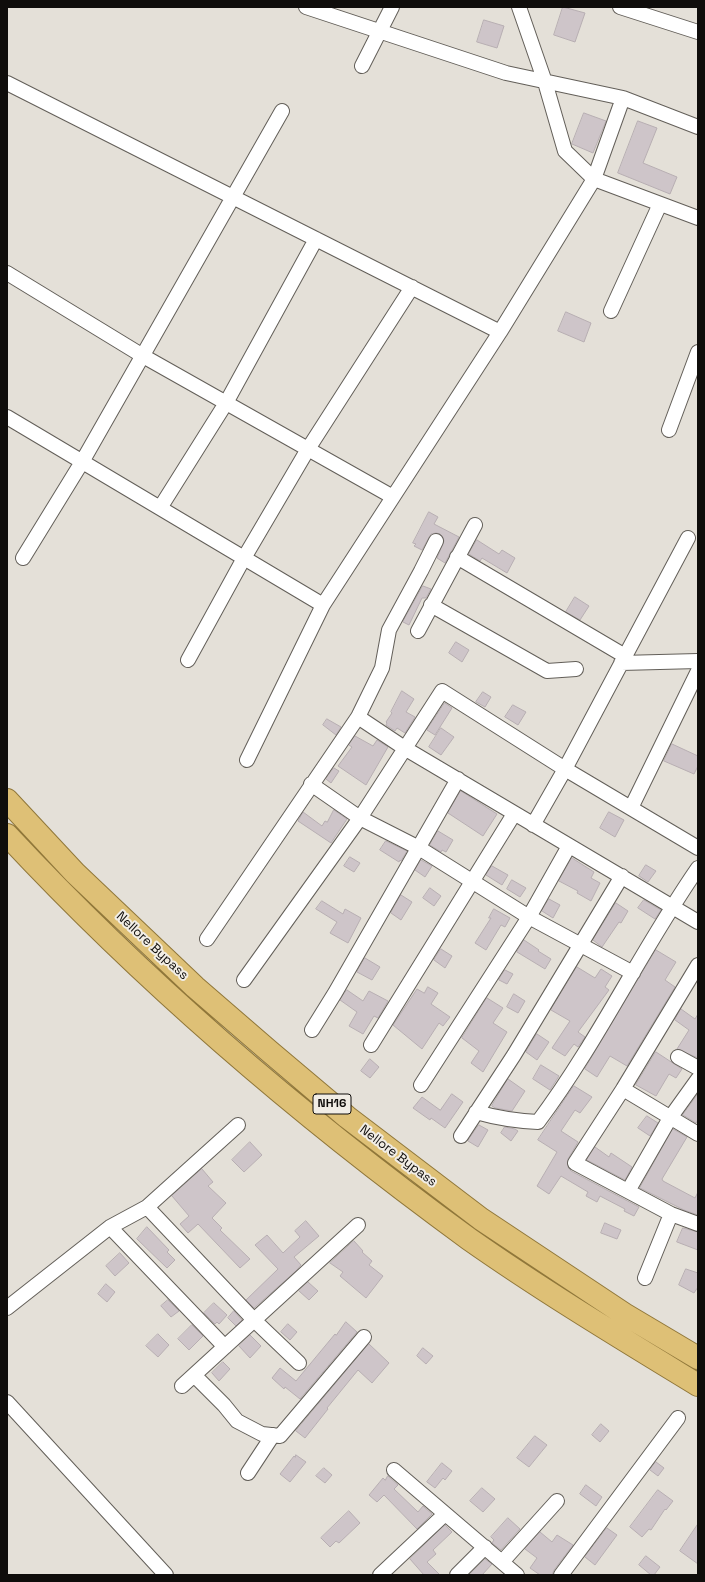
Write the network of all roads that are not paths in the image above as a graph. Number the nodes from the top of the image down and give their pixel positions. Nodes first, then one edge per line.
1 (306, 7) edge
2 (392, 7) edge
3 (519, 7) edge
4 (620, 7) edge
5 (380, 32) junction
6 (698, 32) edge
7 (362, 66) dead end
8 (545, 82) junction
9 (7, 83) edge
10 (623, 98) junction
11 (282, 111) dead end
12 (698, 127) edge
13 (594, 179) junction
14 (234, 198) junction
15 (660, 204) junction
16 (698, 218) edge
17 (316, 239) junction
18 (7, 273) edge
19 (412, 287) junction
20 (611, 311) dead end
21 (500, 332) junction
22 (698, 352) edge
23 (143, 356) junction
24 (226, 403) junction
25 (7, 417) edge
26 (669, 430) dead end
27 (308, 449) junction
28 (82, 462) junction
29 (393, 497) junction
30 (160, 508) junction
31 (475, 525) dead end
32 (688, 538) dead end
33 (436, 541) dead end
34 (457, 557) junction
35 (23, 558) dead end
36 (244, 558) junction
37 (323, 605) junction
38 (431, 605) junction
39 (418, 631) dead end
40 (188, 660) dead end
41 (623, 660) junction
42 (698, 661) edge
43 (576, 669) dead end
44 (698, 671) edge
45 (358, 717) junction
46 (406, 749) junction
47 (247, 760) dead end
48 (565, 769) junction
49 (458, 780) junction
50 (311, 784) junction
51 (7, 800) edge
52 (631, 808) junction
53 (514, 814) junction
54 (360, 818) junction
55 (533, 825) junction
56 (7, 835) edge
57 (569, 846) junction
58 (419, 848) junction
59 (698, 848) edge
60 (698, 868) edge
61 (622, 876) junction
62 (473, 882) junction
63 (672, 906) junction
64 (529, 917) junction
65 (698, 922) edge
66 (206, 939) dead end
67 (582, 944) junction
68 (698, 965) edge
69 (634, 973) junction
70 (244, 980) dead end
71 (693, 986) edge
72 (312, 1030) dead end
73 (371, 1045) dead end
74 (678, 1057) dead end
75 (698, 1068) edge
76 (698, 1079) edge
77 (421, 1085) dead end
78 (623, 1089) junction
79 (476, 1112) junction
80 (670, 1118) junction
81 (238, 1125) dead end
82 (698, 1134) edge
83 (461, 1136) dead end
84 (628, 1191) junction
85 (148, 1207) junction
86 (671, 1214) junction
87 (698, 1224) edge
88 (358, 1225) dead end
89 (110, 1227) junction
90 (645, 1278) dead end
91 (7, 1308) edge
92 (254, 1320) junction
93 (364, 1337) dead end
94 (225, 1347) junction
95 (698, 1358) edge
96 (300, 1363) dead end
97 (194, 1375) junction
98 (698, 1385) edge
99 (182, 1386) dead end
100 (7, 1402) edge
101 (678, 1418) dead end
102 (273, 1435) junction
103 (394, 1470) dead end
104 (248, 1473) dead end
105 (558, 1501) dead end
106 (445, 1514) junction
107 (484, 1547) junction
108 (502, 1562) junction
109 (166, 1575) edge
110 (380, 1575) edge
111 (457, 1575) edge
112 (517, 1575) edge
113 (561, 1575) edge

1 - 5 street
2 - 5 street
3 - 8 street
4 - 6 street
5 - 7 street
5 - 8 street
8 - 10 street
8 - 13 street
9 - 14 street
10 - 12 street
10 - 13 street
11 - 14 street
13 - 15 street
13 - 21 street
14 - 17 street
14 - 23 street
15 - 16 street
15 - 20 street
17 - 19 street
17 - 24 street
18 - 23 street
19 - 21 street
19 - 27 street
21 - 29 street
22 - 26 street
23 - 24 street
23 - 28 street
24 - 27 street
24 - 30 street
25 - 28 street
27 - 29 street
27 - 36 street
28 - 30 street
28 - 35 street
29 - 37 street
30 - 36 street
31 - 34 street
32 - 41 street
33 - 45 street
34 - 38 street
34 - 41 street
36 - 37 street
36 - 40 street
37 - 47 street
38 - 39 street
38 - 43 street
41 - 42 street
41 - 48 street
44 - 52 street
45 - 46 street
45 - 50 street
46 - 48 street
46 - 49 street
46 - 54 street
48 - 52 street
48 - 55 street
49 - 53 street
49 - 58 street
50 - 54 street
50 - 66 street
51 - 95 highway, Nellore Bypass / NH16
52 - 59 street
53 - 55 street
53 - 62 street
54 - 58 street
54 - 70 street
55 - 57 street
56 - 98 highway, Nellore Bypass / NH16
57 - 61 street
57 - 64 street
58 - 62 street
58 - 72 street
60 - 63 street
61 - 63 street
61 - 67 street
62 - 64 street
62 - 73 street
63 - 65 street
63 - 69 street
64 - 67 street
64 - 77 street
67 - 69 street
67 - 79 street
68 - 71 street
69 - 79 street
71 - 78 street
74 - 75 street
76 - 80 street
78 - 80 street
78 - 84 street
79 - 83 street
80 - 82 street
80 - 84 street
81 - 85 street
84 - 86 street
85 - 89 street
85 - 92 street
86 - 87 street
86 - 90 street
88 - 92 street
89 - 91 street
89 - 94 street
92 - 94 street
92 - 96 street
93 - 102 street
94 - 97 street
97 - 99 street
97 - 102 street
100 - 109 street
101 - 113 street
102 - 104 street
103 - 106 street
105 - 108 street
106 - 107 street
106 - 110 street
107 - 108 street
107 - 111 street
108 - 112 street

